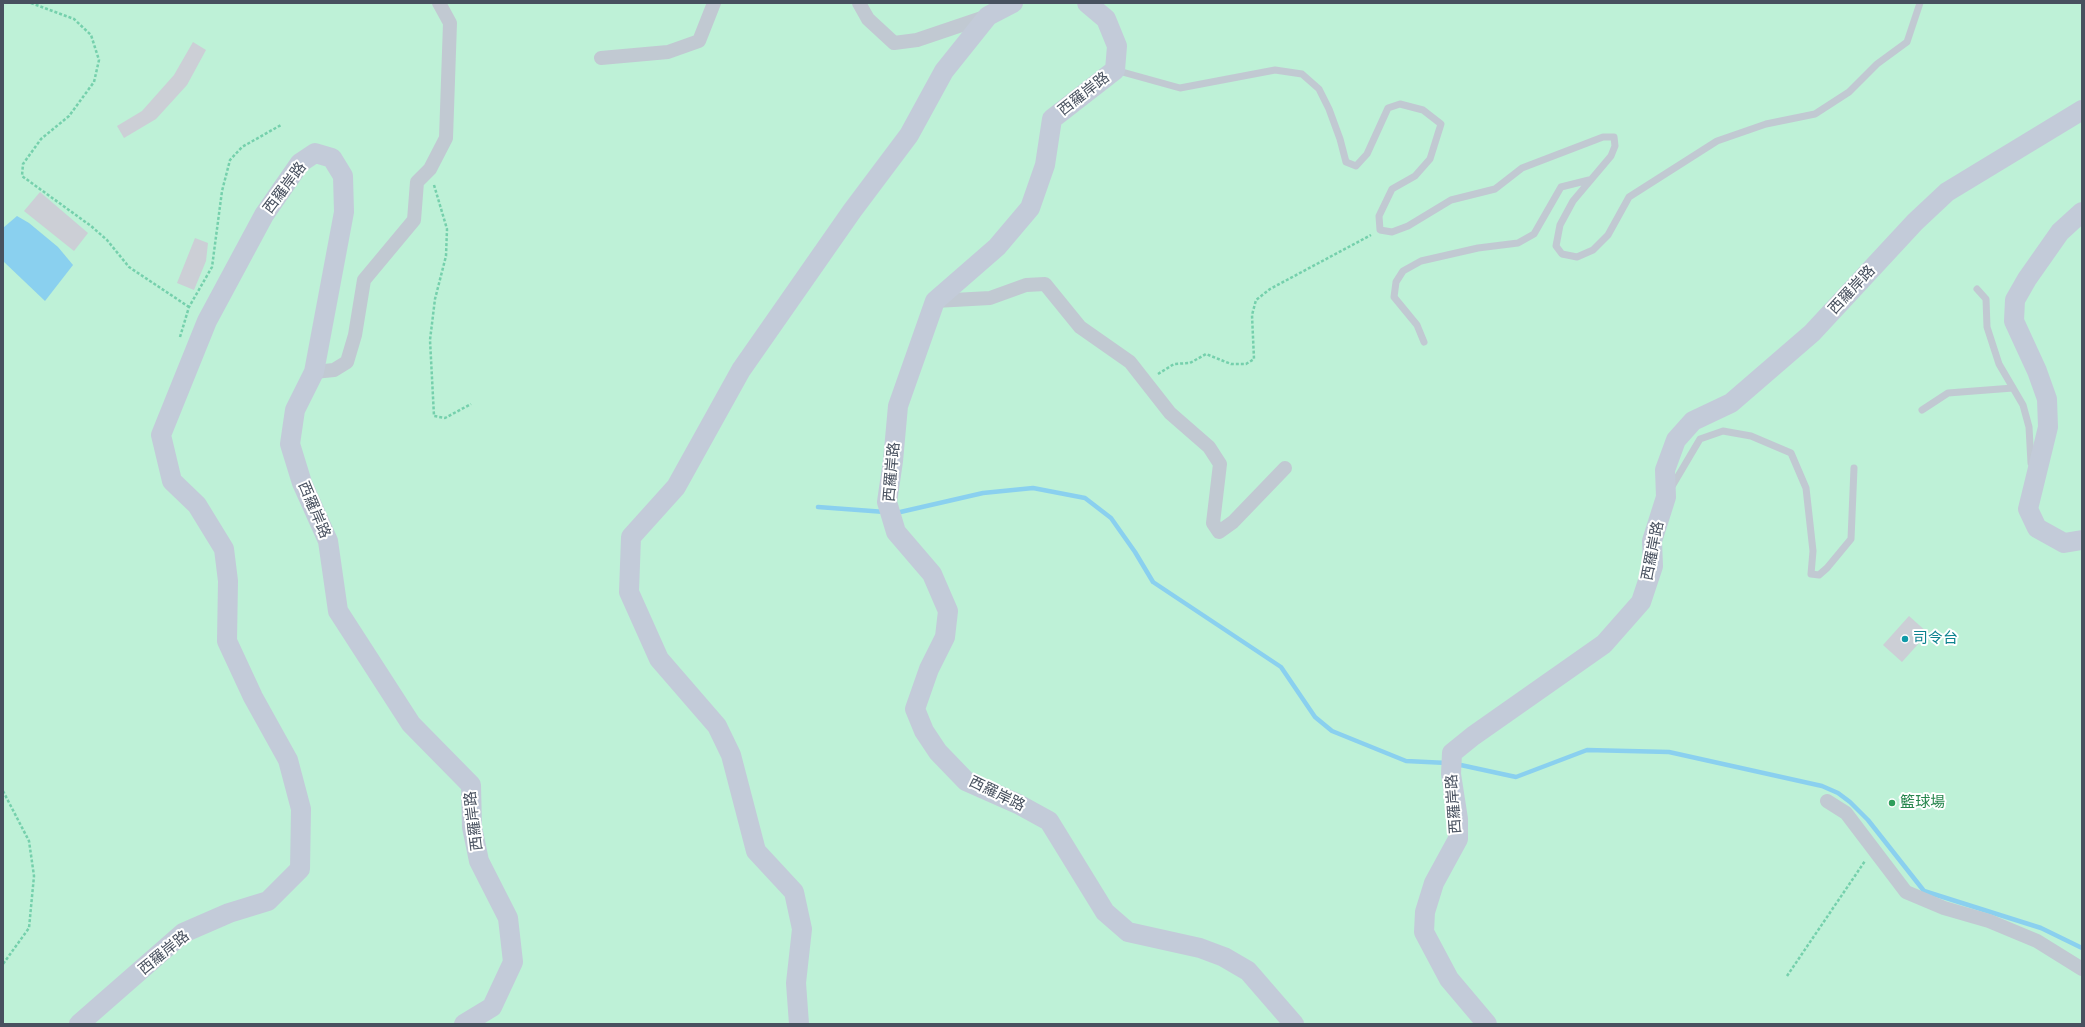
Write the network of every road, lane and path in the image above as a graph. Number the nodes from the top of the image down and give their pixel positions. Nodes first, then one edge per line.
1 (31, 3) edge
2 (439, 3) edge
3 (714, 3) edge
4 (859, 3) edge
5 (1013, 3) edge
6 (1087, 3) edge
7 (1920, 3) edge
8 (988, 16) junction
9 (601, 58) dead end
10 (1115, 70) junction
11 (2082, 110) edge
12 (281, 125) dead end
13 (430, 169) junction
14 (1589, 180) junction
15 (2082, 212) edge
16 (1380, 230) junction
17 (1976, 289) dead end
18 (935, 301) junction
19 (189, 307) junction
20 (1424, 342) dead end
21 (178, 343) dead end
22 (314, 372) junction
23 (1145, 383) junction
24 (2013, 388) junction
25 (471, 404) dead end
26 (1922, 410) dead end
27 (1285, 468) dead end
28 (1854, 468) dead end
29 (2033, 488) junction
30 (1666, 497) junction
31 (2082, 540) edge
32 (3, 791) edge
33 (1827, 800) dead end
34 (1874, 848) junction
35 (3, 964) edge
36 (2082, 969) edge
37 (1787, 976) dead end
38 (79, 1024) edge
39 (464, 1024) edge
40 (799, 1024) edge
41 (1294, 1024) edge
42 (1487, 1024) edge

1 - 19 path
2 - 13 street
3 - 9 street
4 - 8 street
5 - 8 street
6 - 10 street, 西羅岸路
7 - 14 lane
8 - 40 street
10 - 16 lane
10 - 18 street, 西羅岸路
11 - 30 street, 西羅岸路
12 - 19 path
13 - 22 street
13 - 25 path
14 - 16 lane
14 - 20 lane
15 - 29 street
16 - 23 path
17 - 24 lane
18 - 23 street
18 - 41 street, 西羅岸路
19 - 21 path
22 - 38 street, 西羅岸路
22 - 39 street, 西羅岸路
23 - 27 street
24 - 26 lane
24 - 29 lane
28 - 30 lane
29 - 31 street
30 - 42 street, 西羅岸路
32 - 35 path
33 - 34 street
34 - 36 street
34 - 37 path

